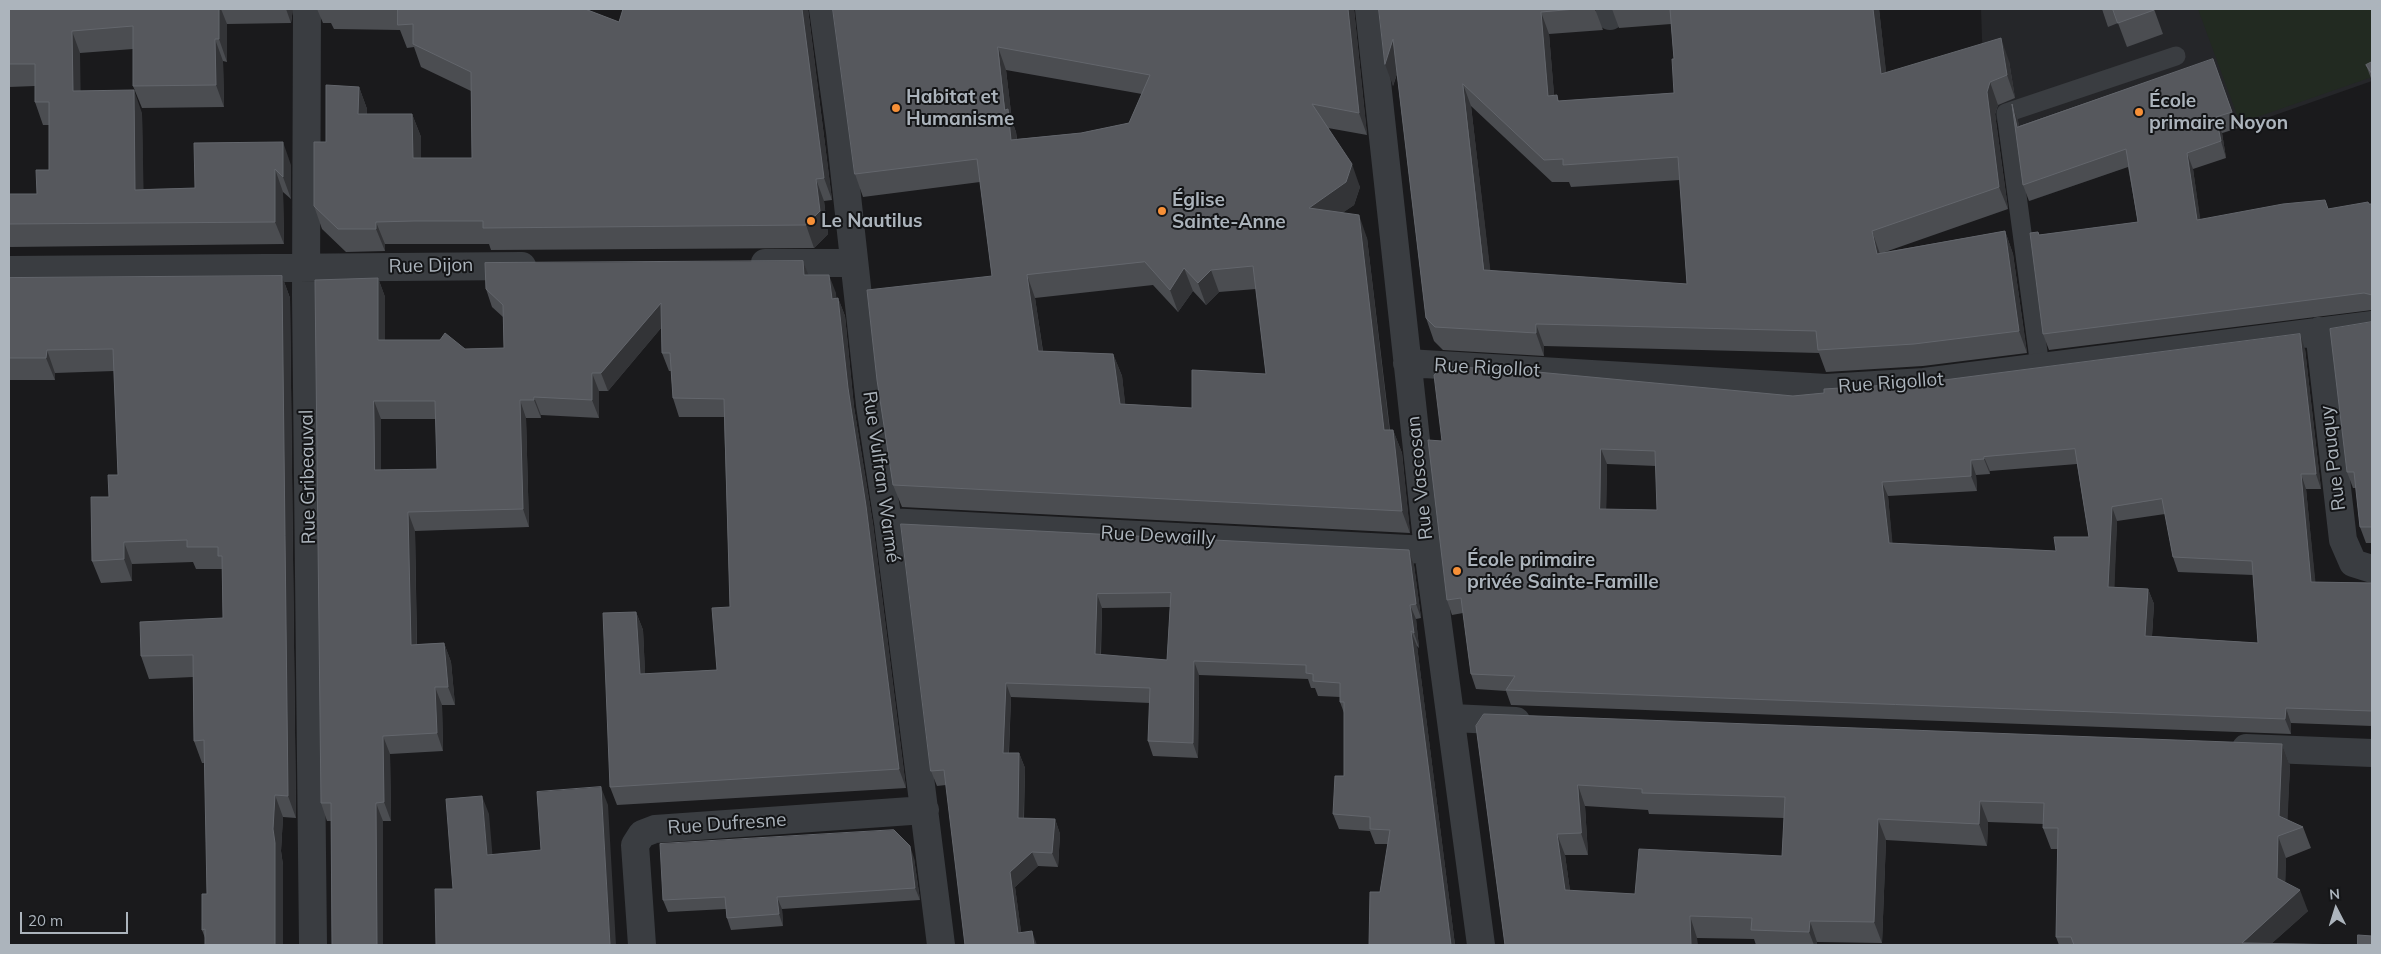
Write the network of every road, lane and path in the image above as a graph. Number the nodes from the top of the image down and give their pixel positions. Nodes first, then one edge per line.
1 (308, 9) edge
2 (823, 9) edge
3 (1369, 9) edge
4 (2176, 56) dead end
5 (741, 263) edge
6 (854, 263) junction
7 (544, 265) edge
8 (306, 268) junction
9 (9, 270) edge
10 (2372, 325) edge
11 (2319, 331) junction
12 (1407, 363) junction
13 (2040, 367) junction
14 (888, 522) junction
15 (1428, 550) junction
16 (2372, 569) edge
17 (1452, 718) junction
18 (1539, 722) edge
19 (2225, 748) edge
20 (2372, 753) edge
21 (925, 810) junction
22 (313, 945) edge
23 (642, 945) edge
24 (941, 945) edge
25 (1481, 945) edge

1 - 8 street, Rue Gribeauval
2 - 6 street, Rue Vulfran Warmé
3 - 12 street, Rue Vascosan
4 - 13 lane
5 - 6 street
6 - 14 street, Rue Vulfran Warmé
7 - 8 street, Rue Dijon
8 - 9 street, Rue Dijon
8 - 22 street, Rue Gribeauval
10 - 11 street, Rue Rigollot
11 - 13 street, Rue Rigollot
11 - 16 street, Rue Pauquy
12 - 13 street, Rue Rigollot
12 - 15 street, Rue Vascosan
14 - 15 street, Rue Dewailly
14 - 21 street, Rue Vulfran Warmé
15 - 17 street, Rue Vascosan
17 - 18 street
17 - 25 street, Rue Vascosan
19 - 20 street
21 - 23 street, Rue Dufresne
21 - 24 street, Rue Vulfran Warmé

